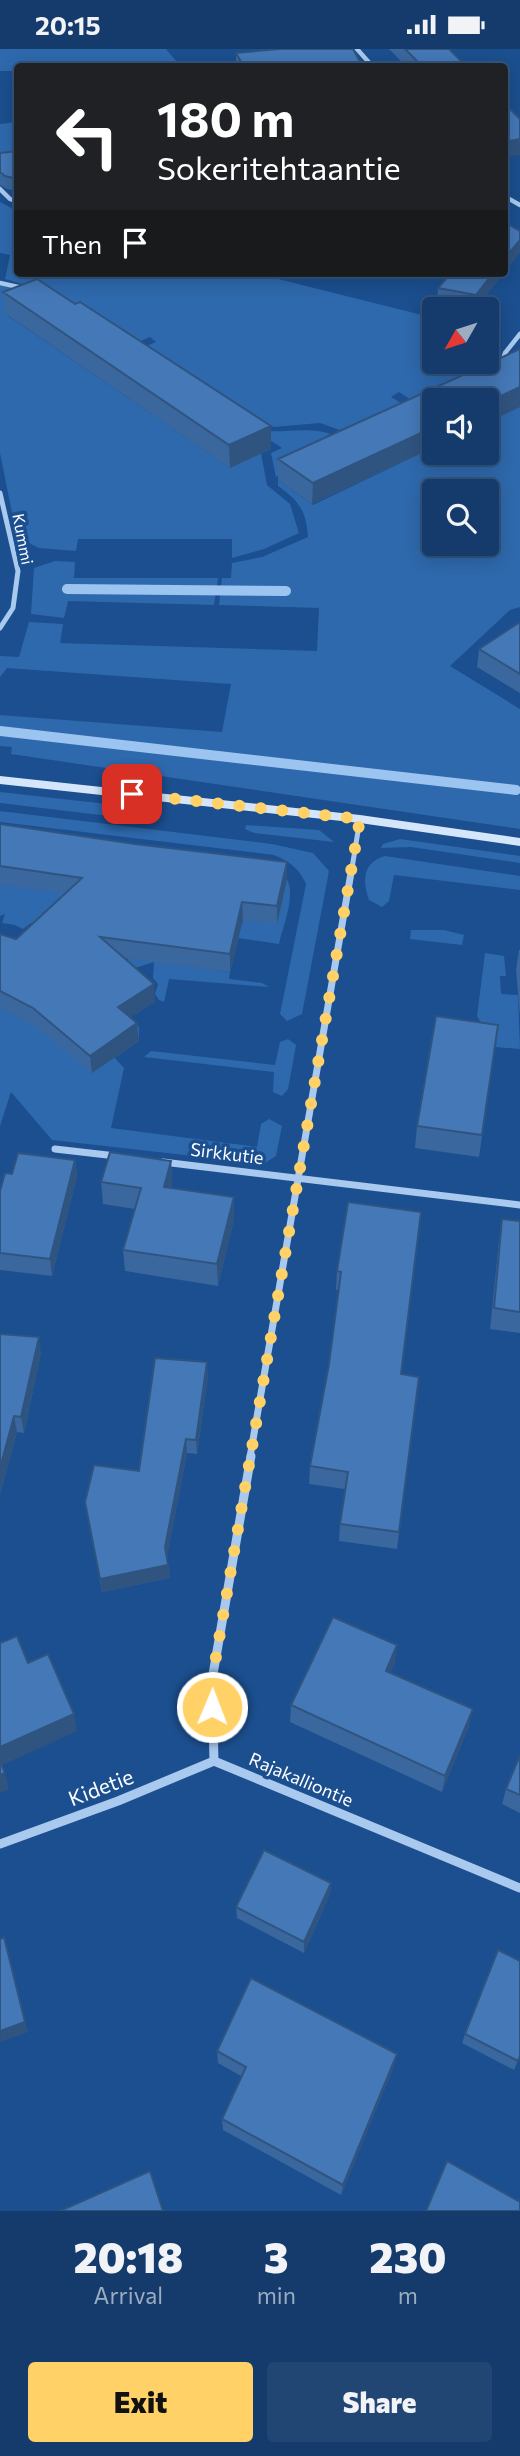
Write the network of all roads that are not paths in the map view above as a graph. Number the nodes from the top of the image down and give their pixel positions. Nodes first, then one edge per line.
1 (357, 49) edge
2 (369, 63) edge
3 (0, 190) edge
4 (14, 200) edge
5 (0, 283) edge
6 (27, 289) edge
7 (520, 334) edge
8 (499, 370) edge
9 (0, 493) edge
10 (0, 628) edge
11 (0, 780) edge
12 (360, 819) junction
13 (520, 842) edge
14 (55, 1149) dead end
15 (121, 1157) edge
16 (160, 1162) edge
17 (296, 1178) junction
18 (520, 1205) edge
19 (214, 1761) junction
20 (0, 1844) edge
21 (520, 1888) edge

1 - 2 street
3 - 4 street
5 - 6 street
7 - 8 street
9 - 10 street, Kummi
11 - 12 street
12 - 13 street
12 - 17 street
14 - 15 street
16 - 17 street, Sirkkutie
17 - 18 street, Sirkkutie
17 - 19 street
19 - 20 street, Kidetie
19 - 21 street, Rajakalliontie

